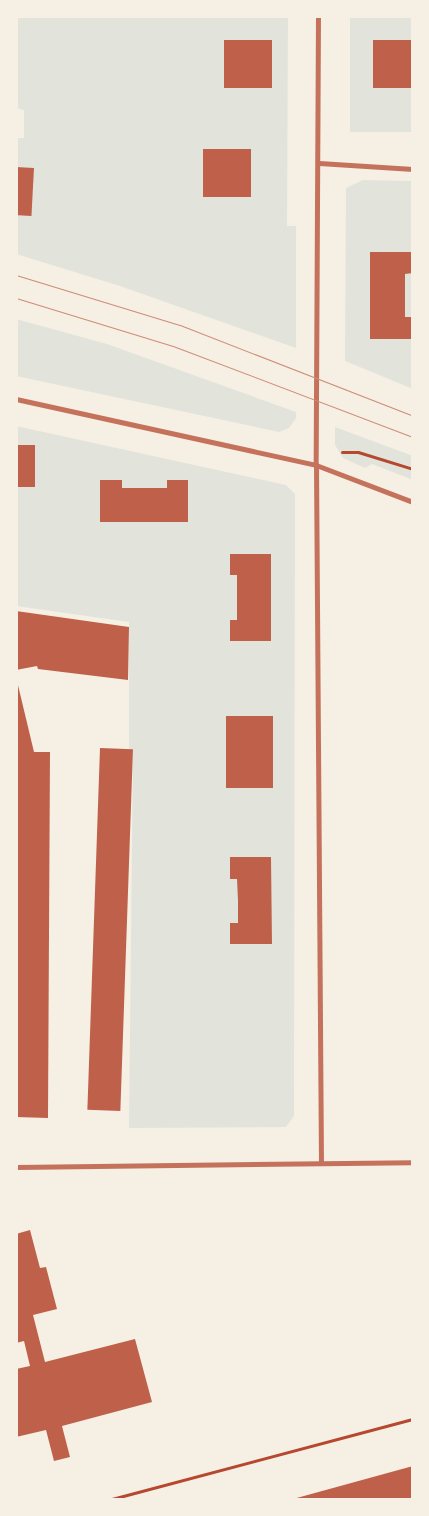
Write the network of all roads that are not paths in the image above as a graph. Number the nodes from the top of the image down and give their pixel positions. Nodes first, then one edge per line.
1 (318, 16) edge
2 (319, 163) junction
3 (413, 169) edge
4 (16, 399) edge
5 (316, 465) junction
6 (413, 502) edge
7 (413, 1162) edge
8 (320, 1163) junction
9 (16, 1167) edge

1 - 2 street
2 - 3 street
2 - 5 street
4 - 5 street
5 - 6 street
5 - 8 street
7 - 8 street
8 - 9 street

